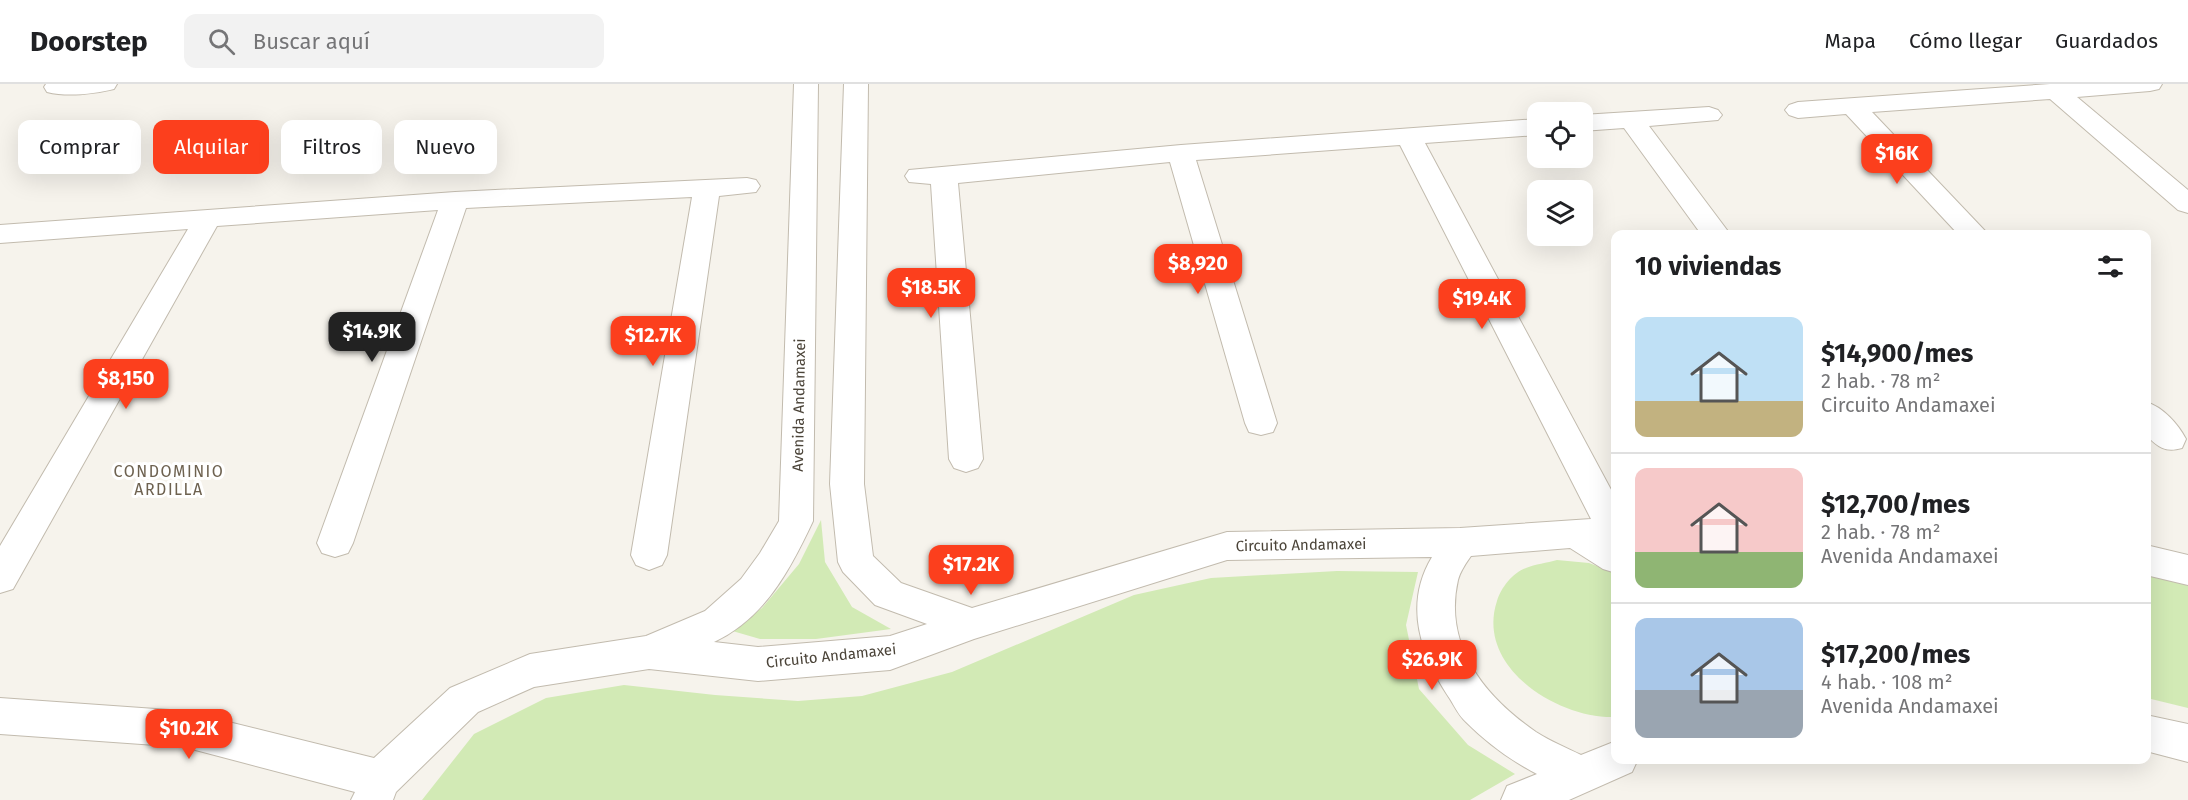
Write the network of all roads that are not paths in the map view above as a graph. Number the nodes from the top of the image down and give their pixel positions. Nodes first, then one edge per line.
1 (105, 84) edge
2 (806, 84) edge
3 (856, 84) edge
4 (2150, 84) edge
5 (56, 87) dead end
6 (2057, 92) junction
7 (1851, 105) junction
8 (1798, 110) dead end
9 (1709, 115) dead end
10 (1631, 120) junction
11 (1593, 122) edge
12 (1527, 128) edge
13 (1409, 137) junction
14 (1181, 153) junction
15 (747, 186) dead end
16 (707, 188) junction
17 (455, 200) junction
18 (2188, 204) edge
19 (209, 217) junction
20 (1713, 230) edge
21 (1970, 230) edge
22 (0, 234) edge
23 (2151, 419) edge
24 (1261, 423) dead end
25 (2170, 439) dead end
26 (966, 459) dead end
27 (1611, 531) edge
28 (1460, 542) junction
29 (335, 543) dead end
30 (649, 555) dead end
31 (2151, 561) edge
32 (2188, 570) edge
33 (0, 578) edge
34 (972, 624) junction
35 (650, 652) junction
36 (0, 716) edge
37 (2151, 734) edge
38 (2188, 743) edge
39 (1611, 762) edge
40 (1578, 774) junction
41 (377, 789) edge
42 (1522, 800) edge

1 - 5 street
2 - 35 street, Avenida Andamaxei
3 - 34 street
4 - 6 street
6 - 7 street
6 - 18 street
7 - 8 street
7 - 21 street
9 - 10 street
10 - 11 street
10 - 20 street
12 - 13 street
13 - 14 street
13 - 27 street
14 - 24 street
14 - 26 street
15 - 16 street
16 - 17 street
16 - 30 street
17 - 19 street
17 - 29 street
19 - 22 street
19 - 33 street
23 - 25 street
27 - 28 street, Circuito Andamaxei
28 - 34 street, Circuito Andamaxei
28 - 40 street
31 - 32 street
34 - 35 street, Circuito Andamaxei
35 - 41 street, Circuito Andamaxei
36 - 41 street
37 - 38 street
39 - 40 street
40 - 42 street

